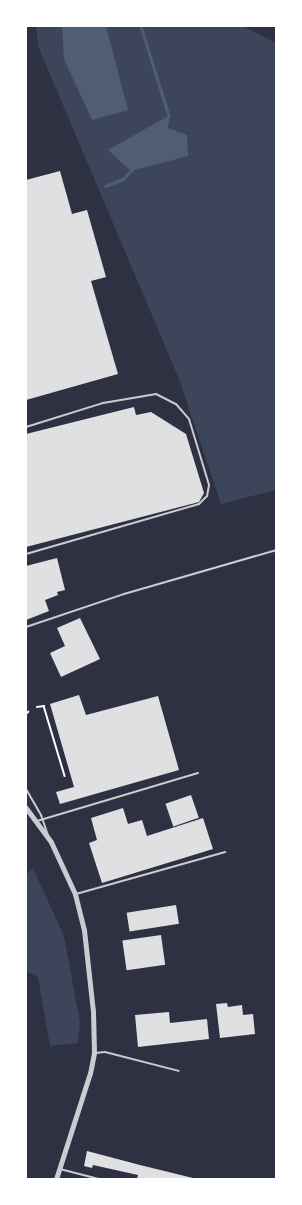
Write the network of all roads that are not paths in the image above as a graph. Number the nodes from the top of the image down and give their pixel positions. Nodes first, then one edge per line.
1 (26, 427) edge
2 (276, 550) edge
3 (26, 554) edge
4 (26, 627) edge
5 (198, 773) dead end
6 (26, 790) edge
7 (26, 808) edge
8 (40, 820) junction
9 (225, 852) dead end
10 (75, 894) junction
11 (94, 1053) junction
12 (179, 1071) dead end
13 (59, 1168) junction
14 (56, 1179) edge
15 (99, 1179) edge

1 - 3 lane
2 - 4 lane
5 - 8 lane
6 - 8 lane
7 - 8 street
8 - 10 street
9 - 10 lane
10 - 11 street
11 - 12 lane
11 - 13 street
13 - 14 street
13 - 15 lane

